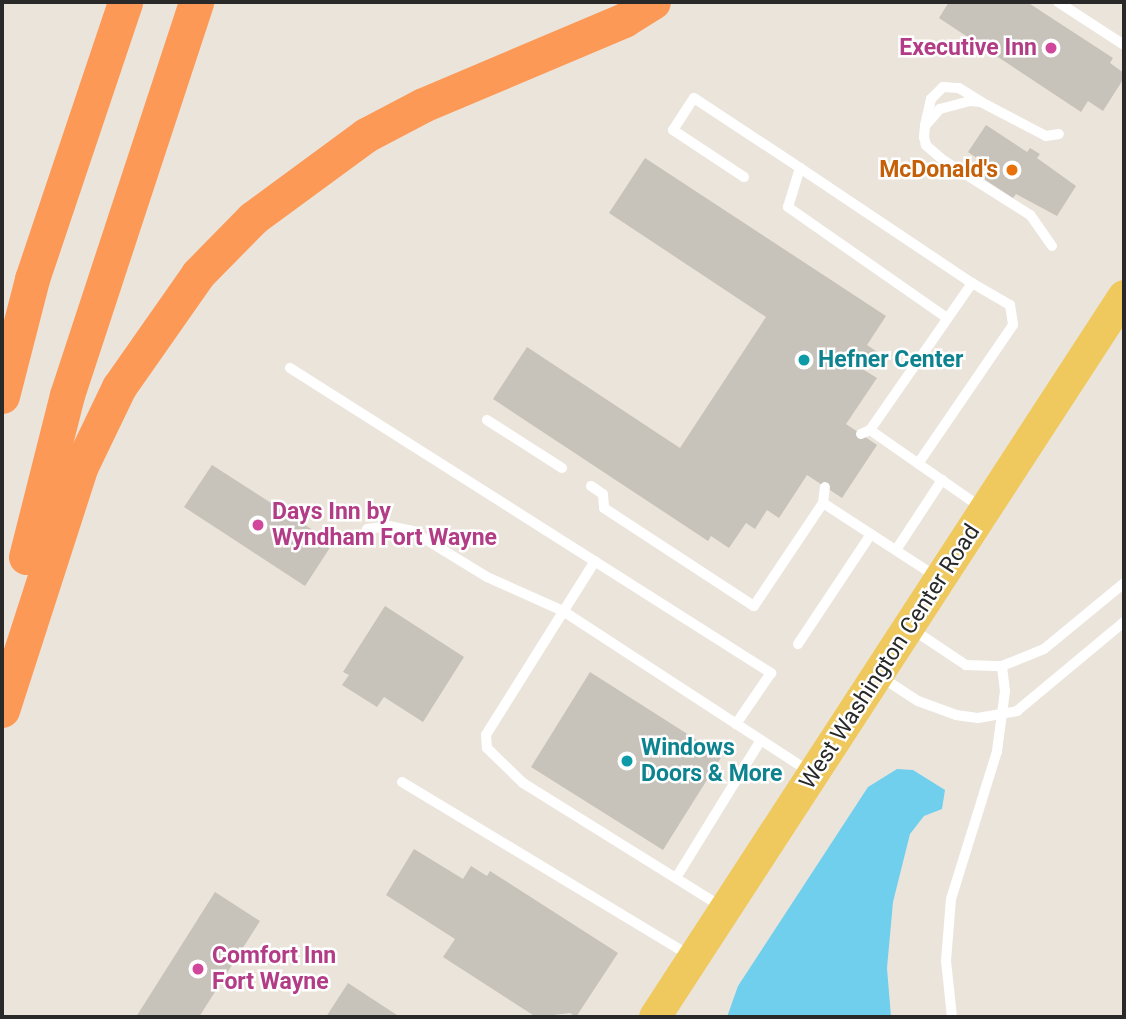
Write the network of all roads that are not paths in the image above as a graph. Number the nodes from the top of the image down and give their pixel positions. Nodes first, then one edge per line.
1 (125, 2) edge
2 (196, 2) edge
3 (653, 2) edge
4 (1058, 2) edge
5 (1124, 45) edge
6 (981, 102) junction
7 (925, 125) junction
8 (1059, 134) dead end
9 (800, 168) junction
10 (744, 177) dead end
11 (1052, 246) dead end
12 (972, 283) junction
13 (1124, 296) edge
14 (947, 318) junction
15 (290, 368) dead end
16 (2, 396) edge
17 (487, 421) dead end
18 (918, 464) junction
19 (562, 468) dead end
20 (942, 480) junction
21 (590, 486) dead end
22 (825, 487) dead end
23 (823, 503) junction
24 (985, 510) junction
25 (367, 529) dead end
26 (871, 534) junction
27 (896, 550) junction
28 (595, 561) junction
29 (940, 579) junction
30 (1124, 583) edge
31 (563, 611) junction
32 (1124, 622) edge
33 (909, 627) junction
34 (798, 644) dead end
35 (2, 655) edge
36 (1002, 666) junction
37 (877, 675) junction
38 (2, 710) edge
39 (1000, 715) junction
40 (736, 724) junction
41 (761, 740) junction
42 (813, 774) junction
43 (402, 782) dead end
44 (676, 878) junction
45 (725, 909) junction
46 (693, 958) junction
47 (655, 1017) edge
48 (952, 1017) edge

1 - 16 highway
2 - 35 highway
3 - 38 highway
4 - 5 lane
6 - 7 lane
6 - 7 lane
6 - 8 lane
7 - 11 lane
9 - 10 lane
9 - 12 lane
9 - 14 lane
12 - 14 lane
12 - 18 lane
13 - 24 main road, West Washington Center Road
14 - 18 lane
15 - 28 lane
17 - 19 lane
18 - 20 lane
20 - 24 lane
20 - 27 lane
21 - 23 lane
22 - 23 lane
23 - 26 lane
24 - 29 main road, West Washington Center Road
25 - 31 lane
26 - 27 lane
26 - 34 lane
27 - 29 lane
28 - 31 lane
28 - 40 lane
29 - 33 main road, West Washington Center Road
30 - 36 lane
31 - 40 lane
31 - 44 lane
32 - 39 lane
33 - 36 lane
33 - 37 main road, West Washington Center Road
36 - 39 lane
37 - 39 lane
37 - 42 main road, West Washington Center Road
39 - 48 lane
40 - 41 lane
41 - 42 lane
41 - 44 lane
42 - 45 main road, West Washington Center Road
43 - 46 lane
44 - 45 lane
45 - 46 main road, West Washington Center Road
46 - 47 main road, West Washington Center Road

